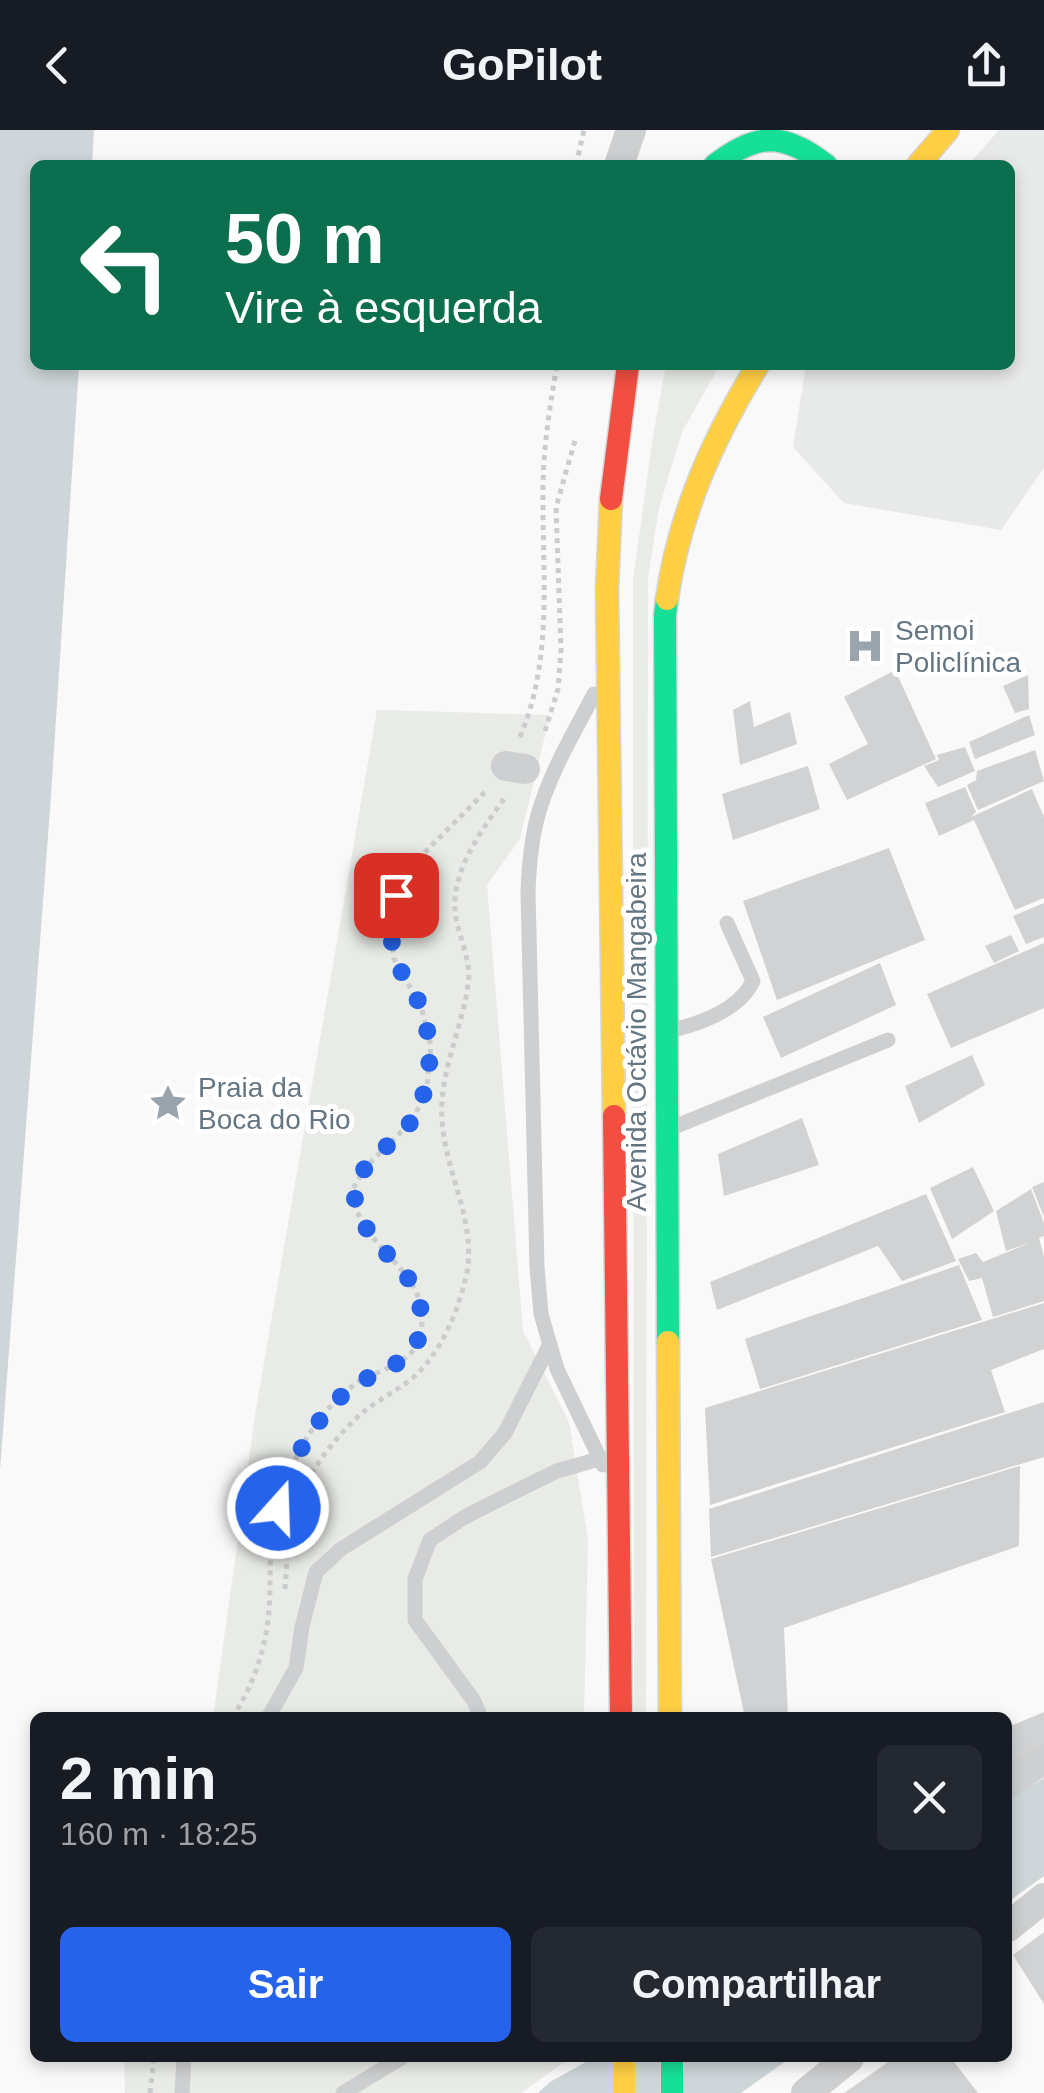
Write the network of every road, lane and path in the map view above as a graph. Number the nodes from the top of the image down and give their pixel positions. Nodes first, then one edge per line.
1 (584, 130) edge
2 (632, 130) edge
3 (948, 130) edge
4 (577, 160) edge
5 (622, 160) edge
6 (701, 160) edge
7 (820, 160) edge
8 (922, 160) edge
9 (556, 370) edge
10 (608, 370) edge
11 (627, 370) edge
12 (755, 370) edge
13 (580, 424) dead end
14 (612, 494) junction
15 (609, 664) junction
16 (516, 767) junction
17 (727, 923) dead end
18 (666, 1031) junction
19 (888, 1040) dead end
20 (667, 1130) junction
21 (550, 1344) junction
22 (600, 1459) junction
23 (619, 1500) junction
24 (285, 1599) dead end
25 (236, 1712) edge
26 (271, 1712) edge
27 (479, 1712) edge
28 (621, 1712) edge
29 (670, 1712) edge
30 (1044, 1759) edge
31 (1012, 1780) edge
32 (1044, 1898) edge
33 (1012, 1924) edge
34 (154, 2062) edge
35 (184, 2062) edge
36 (394, 2062) edge
37 (624, 2062) edge
38 (672, 2062) edge
39 (844, 2062) edge
40 (150, 2093) edge
41 (182, 2093) edge
42 (343, 2093) edge
43 (624, 2093) edge
44 (672, 2093) edge
45 (806, 2093) edge

1 - 4 path
2 - 5 street
3 - 8 main road
6 - 7 main road
9 - 16 path
10 - 14 street
11 - 14 main road, Avenida Octávio Mangabeira
12 - 18 main road, Avenida Octávio Mangabeira
13 - 16 path
14 - 15 main road, Avenida Octávio Mangabeira
15 - 21 lane
15 - 23 main road, Avenida Octávio Mangabeira
16 - 24 path
16 - 25 path
17 - 18 lane
18 - 20 main road, Avenida Octávio Mangabeira
19 - 20 lane
20 - 29 main road, Avenida Octávio Mangabeira
21 - 22 lane
21 - 26 lane
22 - 23 lane
22 - 27 lane
23 - 28 main road, Avenida Octávio Mangabeira
30 - 31 street
32 - 33 street
34 - 40 path
35 - 41 lane
36 - 42 lane
37 - 43 main road
38 - 44 main road
39 - 45 street

